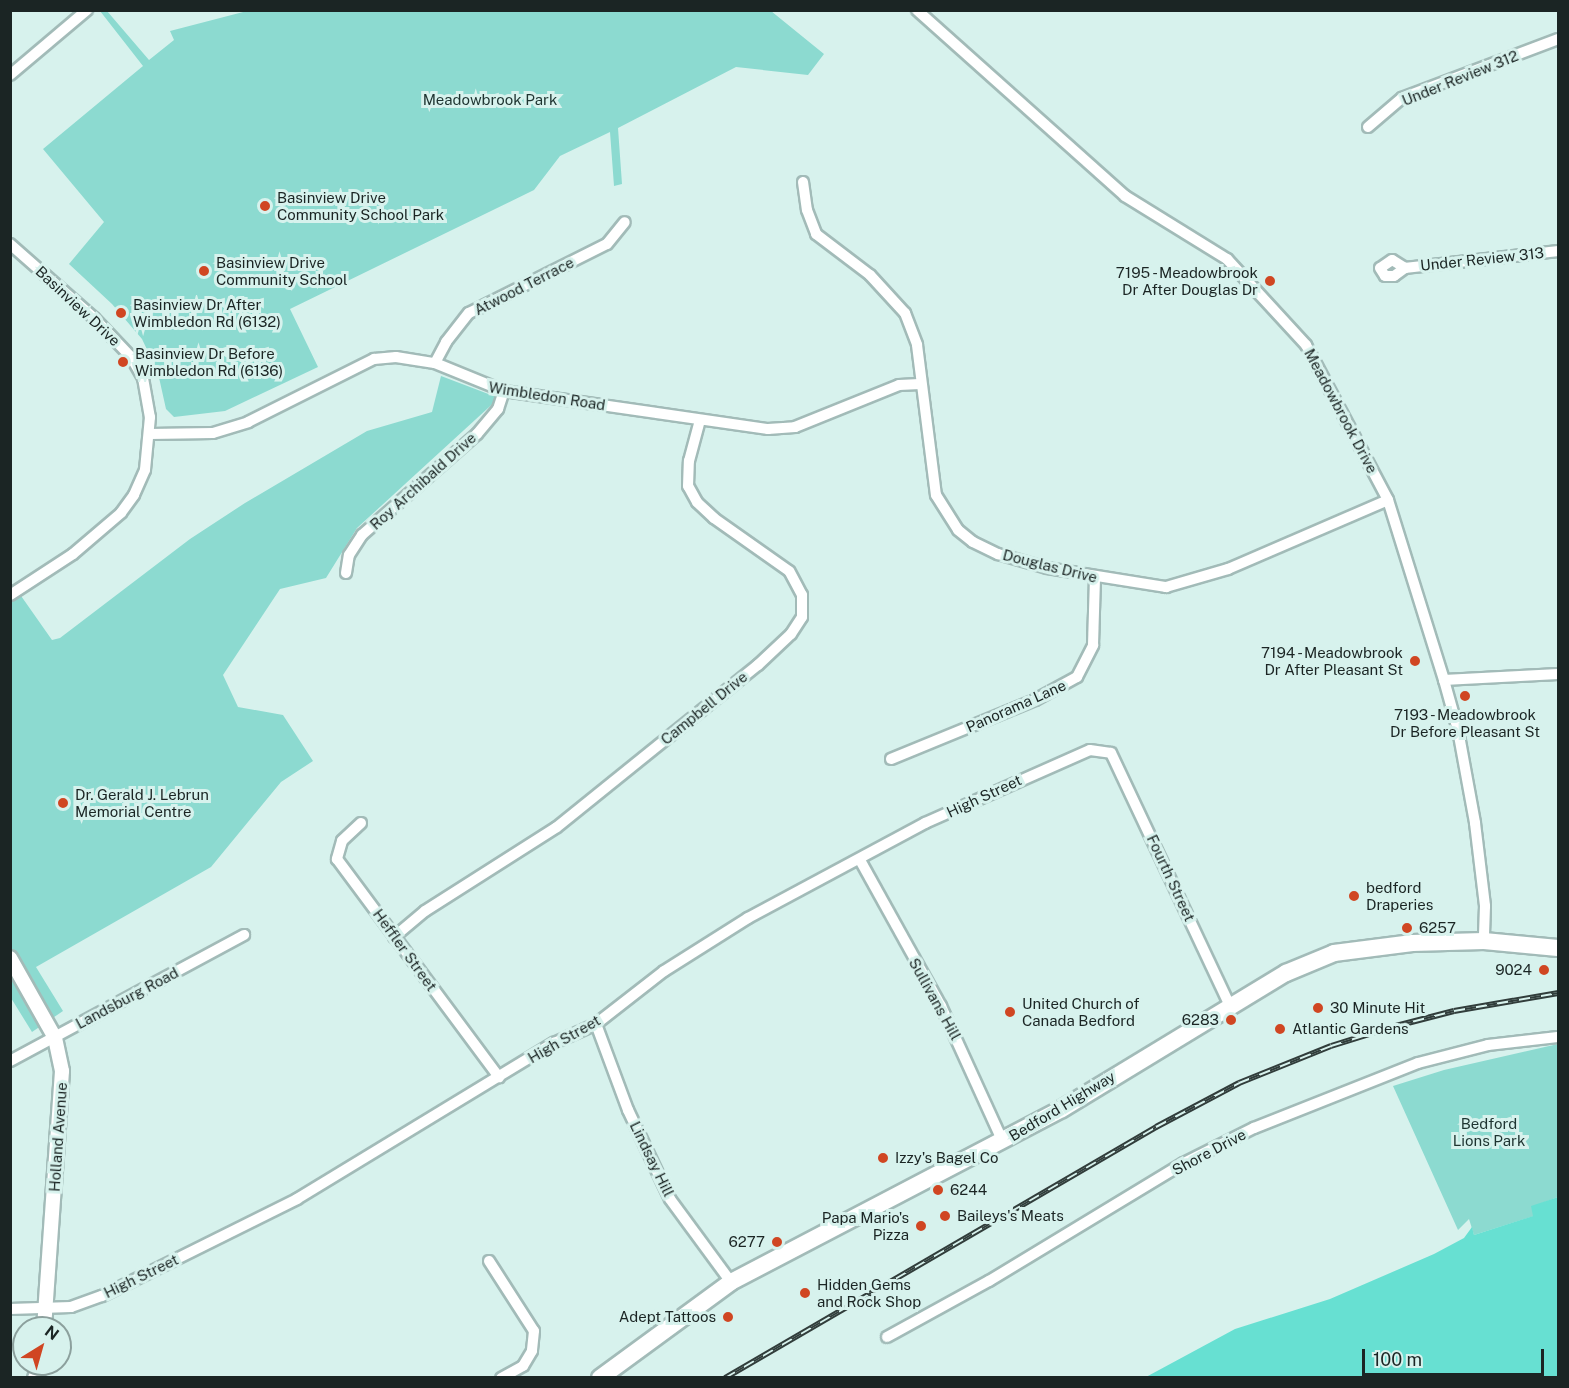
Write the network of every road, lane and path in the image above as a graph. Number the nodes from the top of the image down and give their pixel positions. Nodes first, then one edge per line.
1 (87, 10) edge
2 (917, 10) edge
3 (1558, 39) edge
4 (10, 75) edge
5 (1368, 127) dead end
6 (803, 182) dead end
7 (625, 222) dead end
8 (10, 244) edge
9 (1558, 251) edge
10 (1405, 268) dead end
11 (435, 363) junction
12 (920, 384) junction
13 (504, 391) junction
14 (700, 420) junction
15 (150, 434) junction
16 (1388, 500) junction
17 (346, 573) dead end
18 (1095, 578) junction
19 (10, 596) edge
20 (1558, 674) edge
21 (1444, 680) junction
22 (1111, 753) joint
23 (891, 759) dead end
24 (361, 824) dead end
25 (860, 860) junction
26 (244, 935) dead end
27 (394, 937) junction
28 (1484, 941) junction
29 (1558, 948) edge
30 (10, 958) edge
31 (1229, 1004) junction
32 (596, 1024) junction
33 (1558, 1037) edge
34 (55, 1038) junction
35 (10, 1061) edge
36 (499, 1077) junction
37 (1003, 1142) junction
38 (489, 1261) dead end
39 (731, 1282) junction
40 (10, 1309) edge
41 (45, 1311) junction
42 (45, 1316) edge
43 (887, 1337) dead end
44 (501, 1377) edge
45 (600, 1377) edge

1 - 4 street
2 - 16 street, Meadowbrook Drive
3 - 5 street, Under Review 312
6 - 12 street, Douglas Drive
7 - 11 street, Atwood Terrace
8 - 15 street, Basinview Drive
9 - 10 street, Under Review 313
11 - 13 street, Wimbledon Road
11 - 15 street, Wimbledon Road
12 - 14 street, Wimbledon Road
12 - 18 street, Douglas Drive
13 - 14 street, Wimbledon Road
13 - 17 street, Roy Archibald Drive
14 - 27 street, Campbell Drive
15 - 19 street, Basinview Drive
16 - 18 street, Douglas Drive
16 - 21 street, Meadowbrook Drive
18 - 23 street, Panorama Lane
20 - 21 street
21 - 28 street, Meadowbrook Drive
22 - 25 street, High Street
22 - 31 street, Fourth Street
24 - 27 street, Heffler Street
25 - 32 street, High Street
25 - 37 street, Sullivans Hill
26 - 34 street, Landsburg Road
27 - 36 street, Heffler Street
28 - 29 main road, Bedford Highway
28 - 31 main road, Bedford Highway
30 - 34 street, Holland Avenue
31 - 37 main road, Bedford Highway
32 - 36 street, High Street
32 - 39 street, Lindsay Hill
33 - 43 street, Shore Drive
34 - 35 street, Landsburg Road
34 - 41 street, Holland Avenue
36 - 41 street, High Street
37 - 39 main road, Bedford Highway
38 - 44 street
39 - 45 main road, Bedford Highway
40 - 41 street, High Street
41 - 42 street, Holland Avenue

